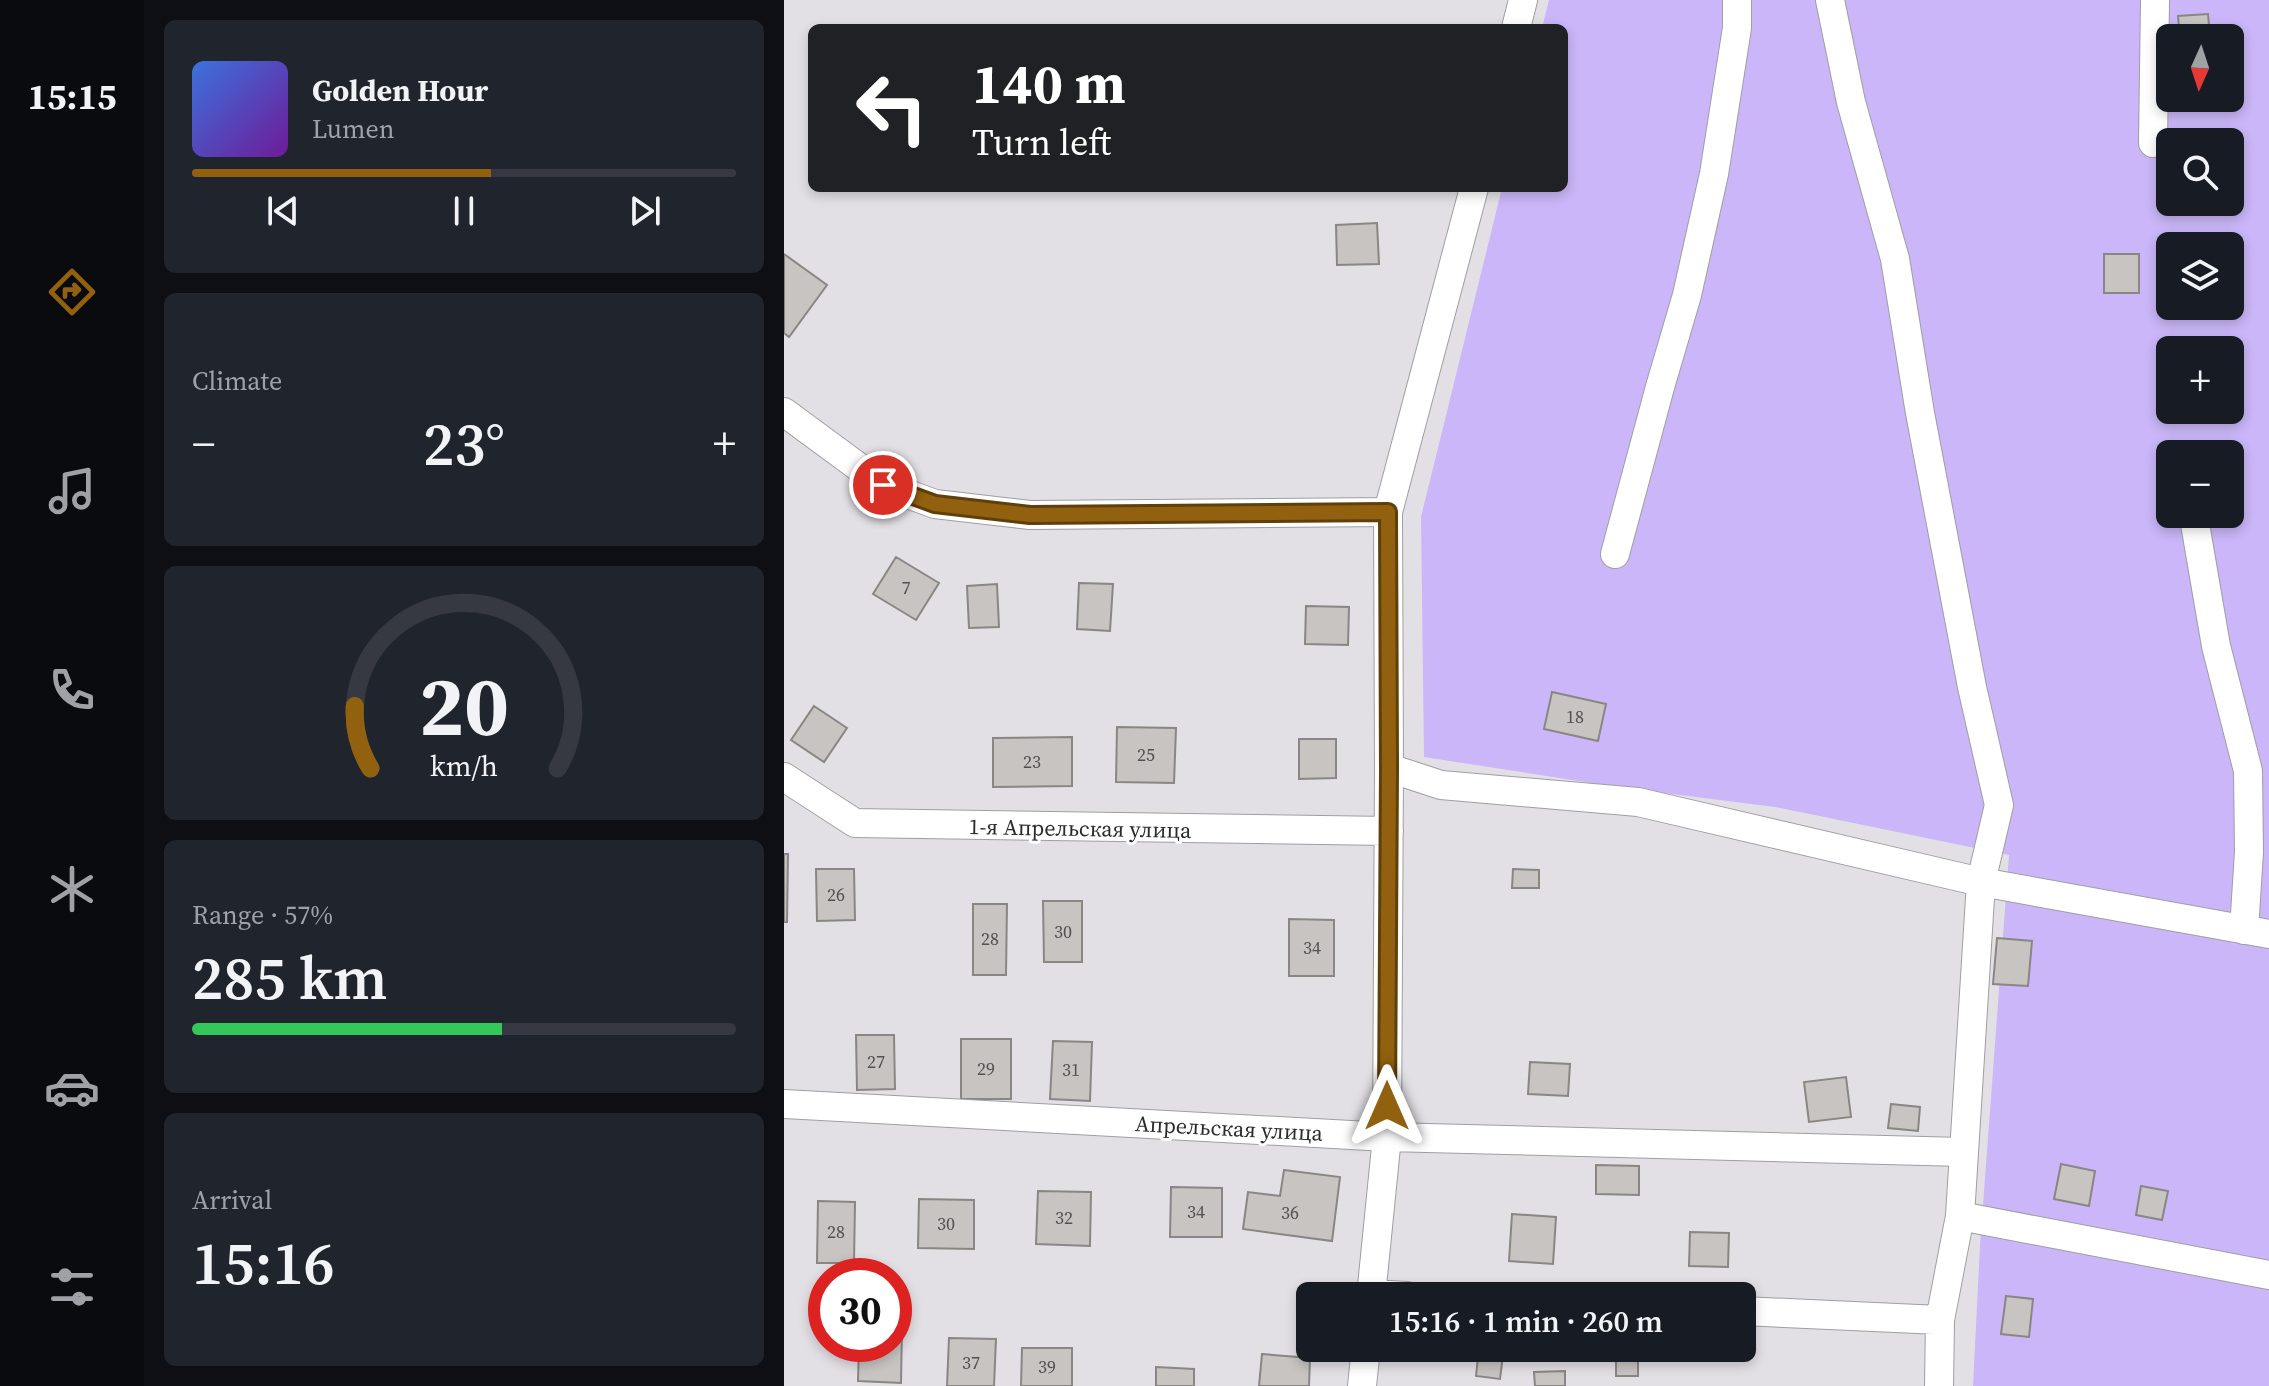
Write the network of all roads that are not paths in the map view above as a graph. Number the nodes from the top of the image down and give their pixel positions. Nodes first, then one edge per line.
1 (1523, 0) edge
2 (1737, 0) edge
3 (1830, 0) edge
4 (2155, 0) edge
5 (1517, 24) edge
6 (2153, 143) dead end
7 (1473, 192) edge
8 (784, 412) edge
9 (1388, 512) junction
10 (2196, 528) edge
11 (1615, 554) dead end
12 (1389, 768) junction
13 (784, 777) edge
14 (1389, 831) junction
15 (1981, 882) junction
16 (2256, 932) edge
17 (784, 1104) edge
18 (1387, 1137) junction
19 (1963, 1152) junction
20 (1960, 1216) junction
21 (2269, 1275) edge
22 (1372, 1282) edge
23 (1756, 1312) edge
24 (1940, 1320) junction
25 (1365, 1362) edge
26 (1362, 1386) edge
27 (1939, 1386) edge

1 - 5 street
2 - 11 street
3 - 15 street
4 - 6 street
7 - 9 street
8 - 9 street
9 - 12 street
10 - 16 street
12 - 14 street
12 - 15 street
13 - 14 street, 1-я Апрельская улица
14 - 18 street
15 - 16 street
15 - 19 street
17 - 18 street, Апрельская улица
18 - 19 street, Апрельская улица
18 - 22 street
19 - 20 street
20 - 21 street
20 - 24 street
23 - 24 street
24 - 27 street
25 - 26 street

